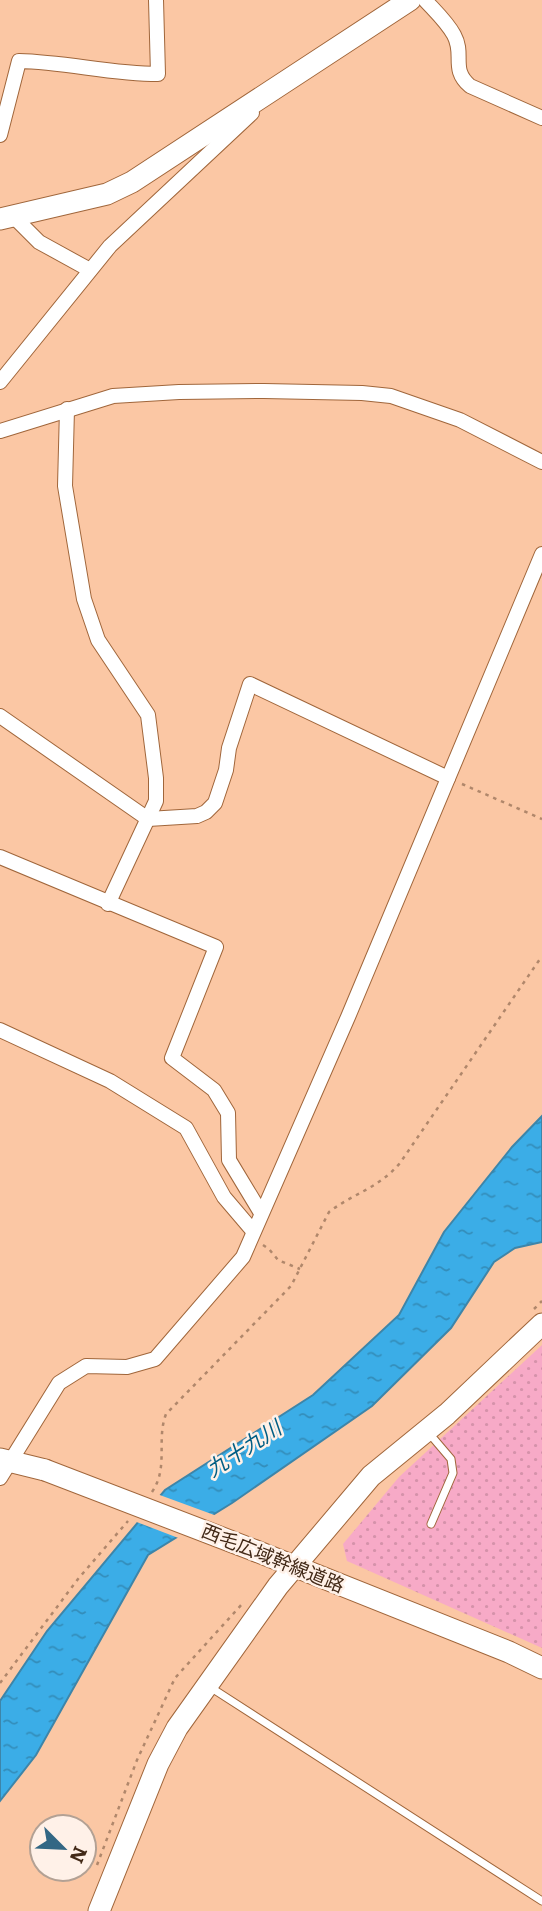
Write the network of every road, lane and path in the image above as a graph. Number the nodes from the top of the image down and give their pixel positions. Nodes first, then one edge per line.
1 (156, 0) edge
2 (410, 0) edge
3 (425, 0) edge
4 (284, 83) junction
5 (542, 118) edge
6 (0, 135) edge
7 (6, 217) edge
8 (90, 270) junction
9 (0, 382) edge
10 (67, 409) junction
11 (0, 430) edge
12 (542, 462) edge
13 (542, 554) edge
14 (0, 716) edge
15 (447, 778) junction
16 (148, 819) junction
17 (542, 819) edge
18 (0, 857) edge
19 (108, 904) junction
20 (542, 956) edge
21 (0, 1030) edge
22 (261, 1213) junction
23 (252, 1235) junction
24 (300, 1269) junction
25 (542, 1324) edge
26 (427, 1431) junction
27 (4, 1467) edge
28 (149, 1496) dead end
29 (131, 1517) dead end
30 (431, 1524) dead end
31 (294, 1567) junction
32 (542, 1668) edge
33 (0, 1683) edge
34 (206, 1685) junction
35 (542, 1901) edge
36 (99, 1911) edge

1 - 6 street
2 - 4 street
3 - 5 street
4 - 7 street
4 - 8 street
7 - 8 street
8 - 9 street
10 - 11 street
10 - 12 street
10 - 16 street
13 - 15 street
14 - 16 street
15 - 16 street
15 - 17 path
15 - 22 street
16 - 19 street
18 - 19 street
19 - 22 street
20 - 24 path
21 - 23 street
22 - 23 street
23 - 24 path
23 - 27 street
24 - 28 path
25 - 26 street
26 - 30 lane
26 - 31 street
27 - 31 street, 西毛広域幹線道路, bridge
29 - 33 path
31 - 32 street, 西毛広域幹線道路
31 - 34 street
34 - 35 lane
34 - 36 street

